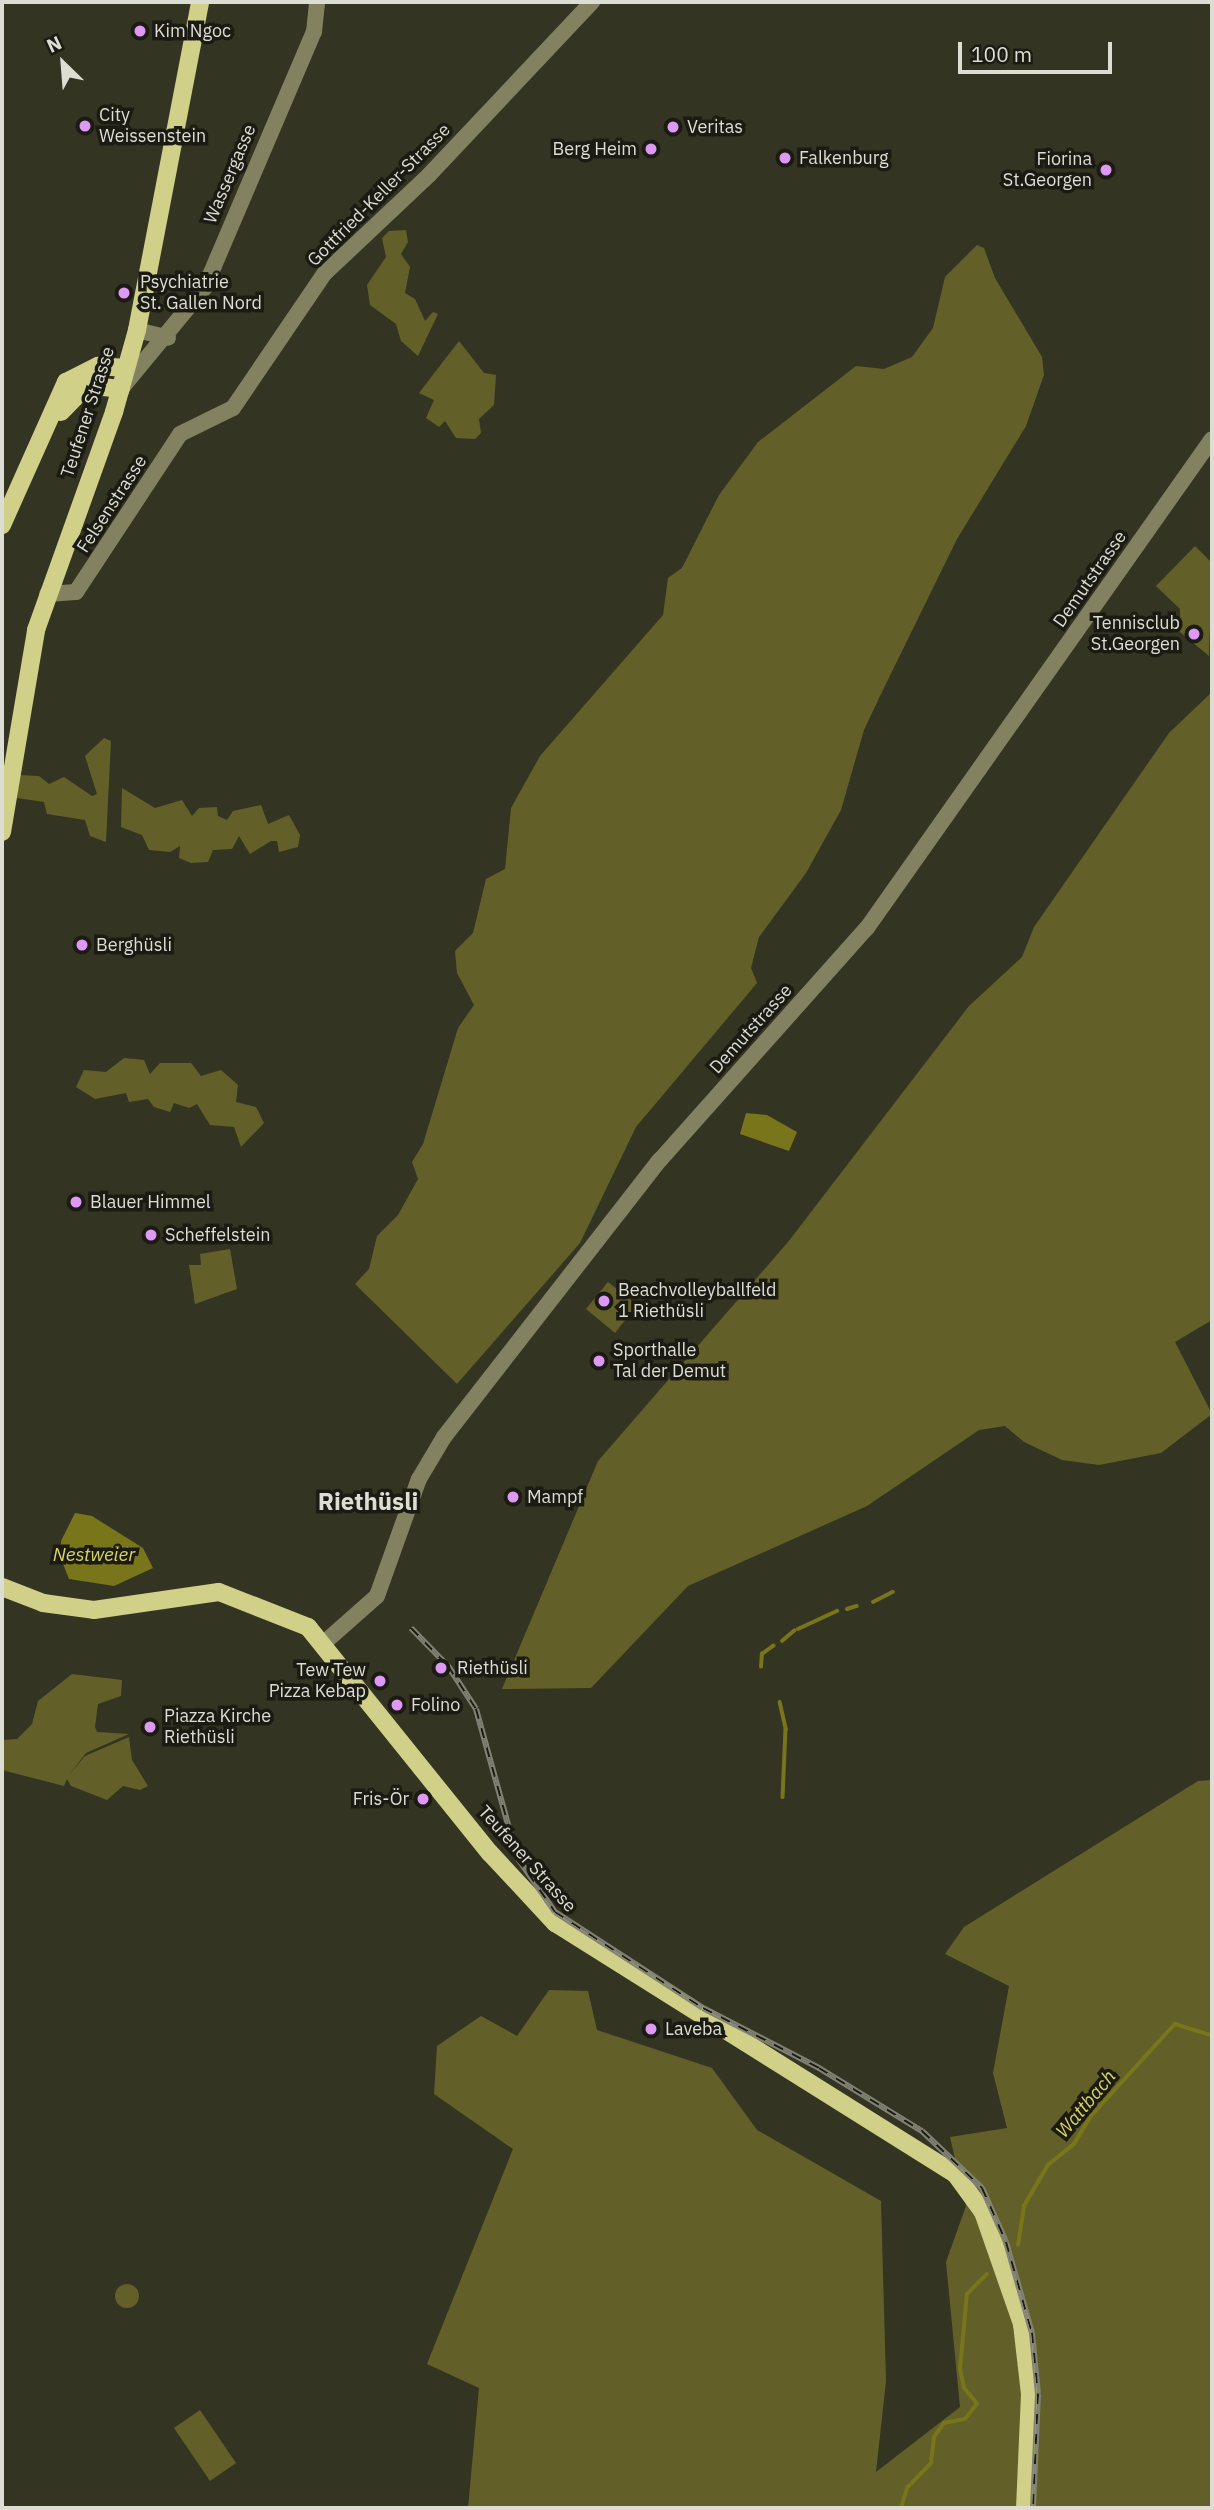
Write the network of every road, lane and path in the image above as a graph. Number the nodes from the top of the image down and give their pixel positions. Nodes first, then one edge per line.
1 (200, 2) edge
2 (317, 2) edge
3 (592, 2) edge
4 (137, 330) junction
5 (168, 338) junction
6 (126, 368) junction
7 (121, 389) junction
8 (204, 419) joint
9 (1212, 439) edge
10 (34, 453) junction
11 (2, 525) edge
12 (47, 594) junction
13 (2, 832) edge
14 (2, 1587) edge
15 (325, 1642) junction
16 (1025, 2508) edge

1 - 4 main road, Teufener Strasse
2 - 5 street, Wassergasse
3 - 8 street, Gottfried-Keller-Strasse
4 - 5 street
4 - 6 main road, Teufener Strasse
5 - 7 street, Wassergasse
6 - 7 main road, Teufener Strasse
6 - 10 main road
7 - 10 main road
7 - 12 main road, Teufener Strasse
8 - 12 street, Felsenstrasse
9 - 15 street, Demutstrasse
10 - 11 main road
12 - 13 main road, Teufener Strasse
14 - 15 main road, Teufener Strasse
15 - 16 main road, Teufener Strasse

